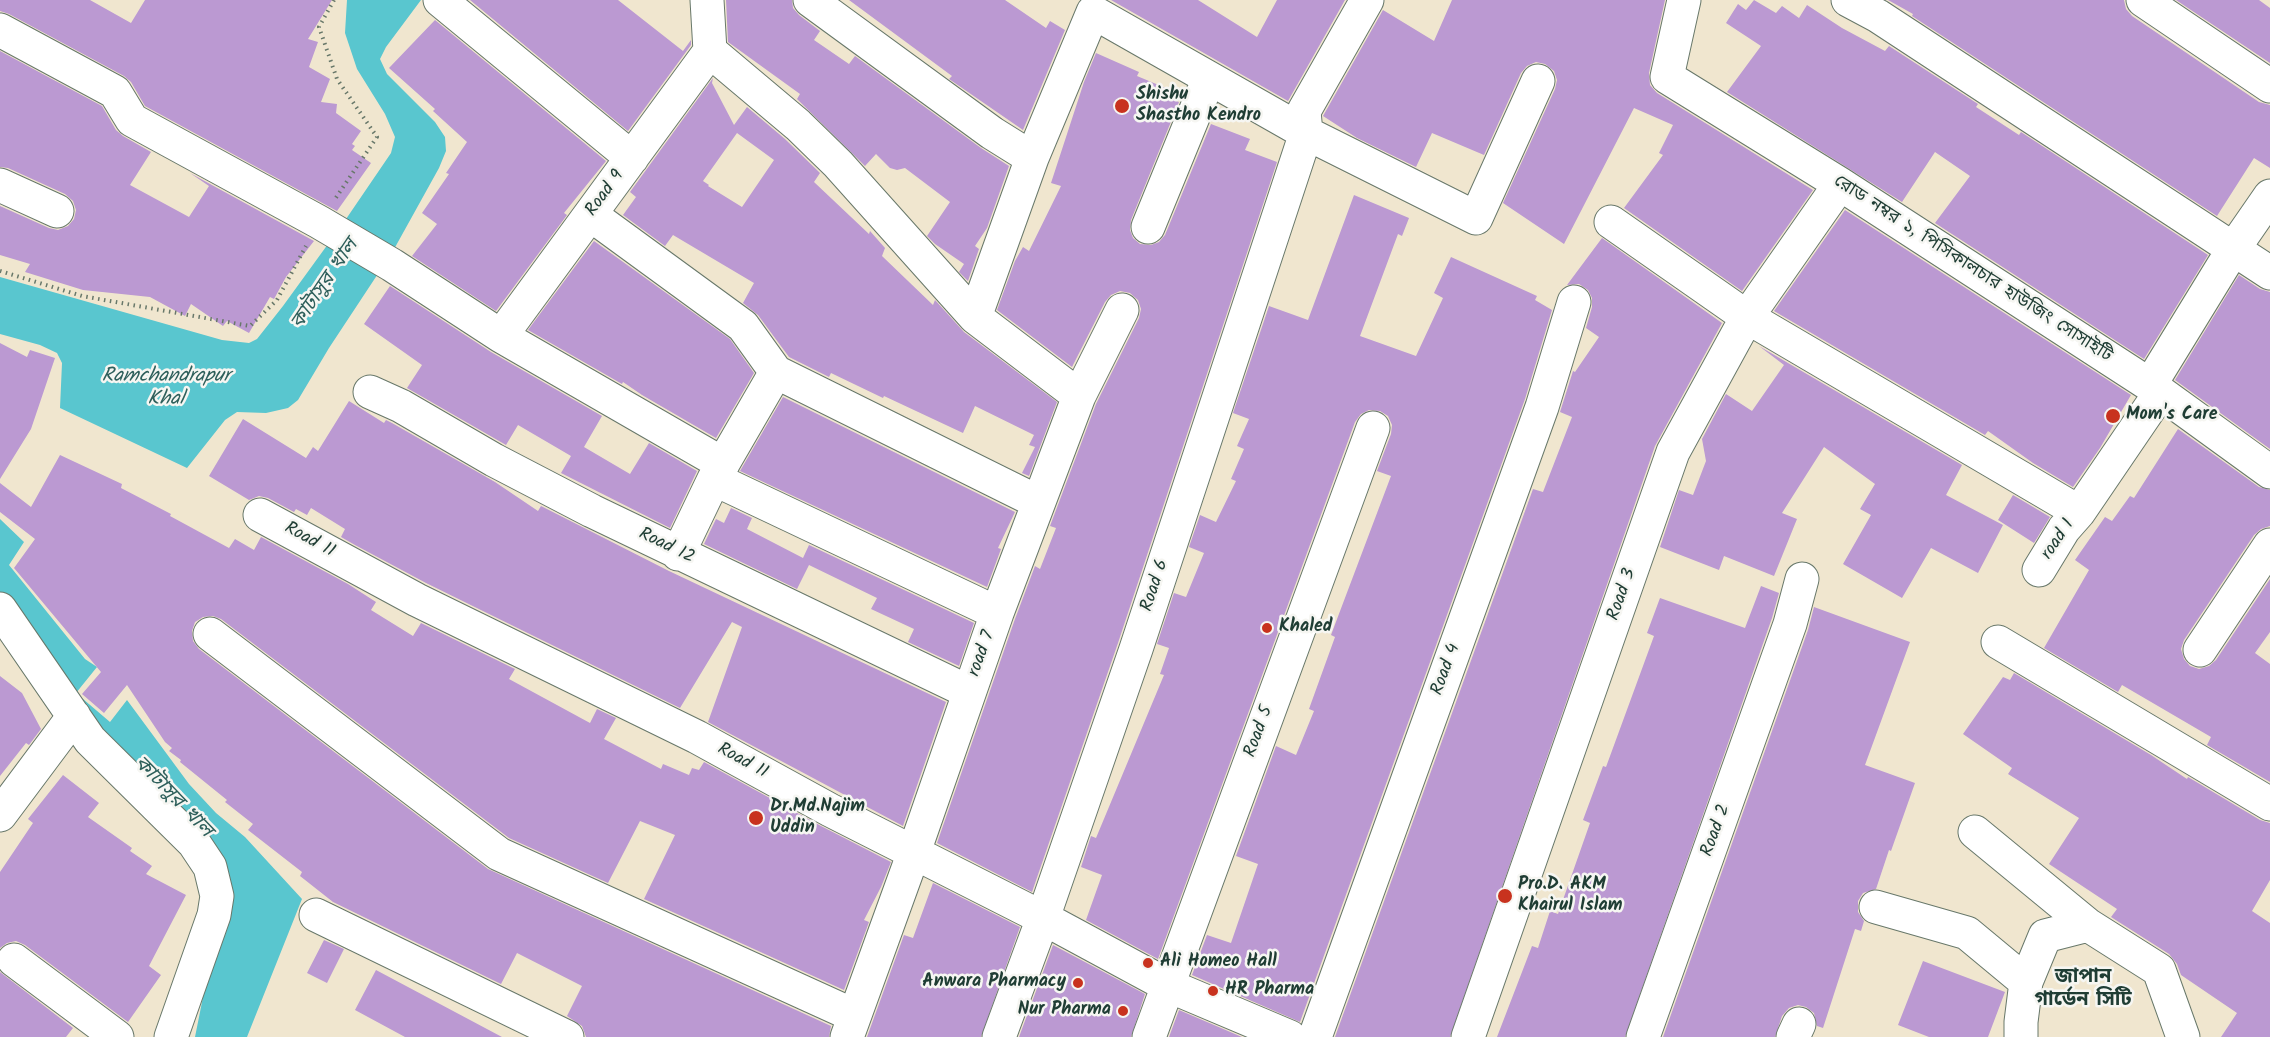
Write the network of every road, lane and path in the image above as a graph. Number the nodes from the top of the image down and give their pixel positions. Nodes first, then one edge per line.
1 (334, 0) edge
2 (440, 0) edge
3 (706, 0) edge
4 (810, 0) edge
5 (1684, 0) edge
6 (1848, 0) edge
7 (2143, 0) edge
8 (1354, 4) edge
9 (1082, 6) edge
10 (0, 30) edge
11 (710, 51) junction
12 (1209, 78) junction
13 (1538, 81) dead end
14 (2270, 86) edge
15 (1306, 133) junction
16 (632, 158) junction
17 (1032, 158) junction
18 (1840, 184) junction
19 (0, 185) edge
20 (2270, 196) edge
21 (57, 211) dead end
22 (591, 215) junction
23 (319, 222) junction
24 (1611, 222) dead end
25 (1148, 227) dead end
26 (2234, 248) junction
27 (0, 271) edge
28 (2270, 273) edge
29 (1574, 302) dead end
30 (1122, 310) dead end
31 (975, 317) junction
32 (1747, 317) junction
33 (501, 336) junction
34 (776, 372) junction
35 (2155, 389) junction
36 (370, 392) dead end
37 (1079, 396) junction
38 (1373, 428) dead end
39 (719, 472) junction
40 (2270, 472) edge
41 (1038, 502) junction
42 (2079, 512) junction
43 (260, 515) dead end
44 (2270, 545) edge
45 (678, 554) junction
46 (2040, 570) dead end
47 (1802, 579) dead end
48 (0, 609) edge
49 (997, 613) junction
50 (210, 634) dead end
51 (1998, 642) dead end
52 (2200, 650) dead end
53 (969, 692) junction
54 (74, 716) junction
55 (2270, 804) edge
56 (0, 815) edge
57 (1975, 832) dead end
58 (915, 852) junction
59 (1876, 907) dead end
60 (316, 915) dead end
61 (1043, 918) junction
62 (2088, 925) junction
63 (14, 960) dead end
64 (2026, 982) junction
65 (1167, 985) junction
66 (850, 1026) edge
67 (117, 1037) edge
68 (171, 1037) edge
69 (567, 1037) edge
70 (999, 1037) edge
71 (1149, 1037) edge
72 (1290, 1037) edge
73 (1315, 1037) edge
74 (1468, 1037) edge
75 (1643, 1037) edge
76 (2021, 1037) edge
77 (2183, 1037) edge

1 - 23 path
2 - 16 street
3 - 11 street
4 - 17 street
5 - 18 street, রোড নম্বর ১, পিসিকালচার হাউজিং সোসাইটি
6 - 26 street
7 - 14 street
8 - 15 street, Road 6
9 - 12 street
9 - 17 street
10 - 23 street
11 - 16 street, Road 9
11 - 31 street
12 - 15 street
12 - 25 street
13 - 15 street
15 - 61 street, Road 6
16 - 22 street, Road 9
17 - 31 street
18 - 32 street, Road 3
18 - 35 street, রোড নম্বর ১, পিসিকালচার হাউজিং সোসাইটি
19 - 21 street
20 - 26 street, road 1
22 - 33 street, Road 9
22 - 34 street
23 - 27 path
23 - 33 street
24 - 32 street
26 - 28 street
26 - 35 street, road 1
29 - 73 street, Road 4
30 - 37 street, road 7
31 - 37 street
32 - 42 street
32 - 74 street, Road 3
33 - 39 street
34 - 39 street
34 - 41 street
35 - 40 street, রোড নম্বর ১, পিসিকালচার হাউজিং সোসাইটি
35 - 42 street, road 1
36 - 45 street, Road 12
37 - 41 street, road 7
38 - 65 street, Road 5
39 - 45 street
39 - 49 street
41 - 49 street, road 7
42 - 46 street, road 1
43 - 58 street, Road 11
44 - 52 street
45 - 53 street, Road 12
47 - 75 street, Road 2
48 - 54 street
49 - 53 street, road 7
50 - 66 street
51 - 55 street
53 - 58 street, road 7
54 - 56 street
54 - 68 street
57 - 62 street
58 - 61 street, Road 11
58 - 66 street, road 7
59 - 64 street
60 - 69 street
61 - 65 street, Road 11
61 - 70 street, Road 6
62 - 64 street
62 - 77 street
63 - 67 street
64 - 76 street
65 - 71 street, Road 5
65 - 72 street, Road 11

